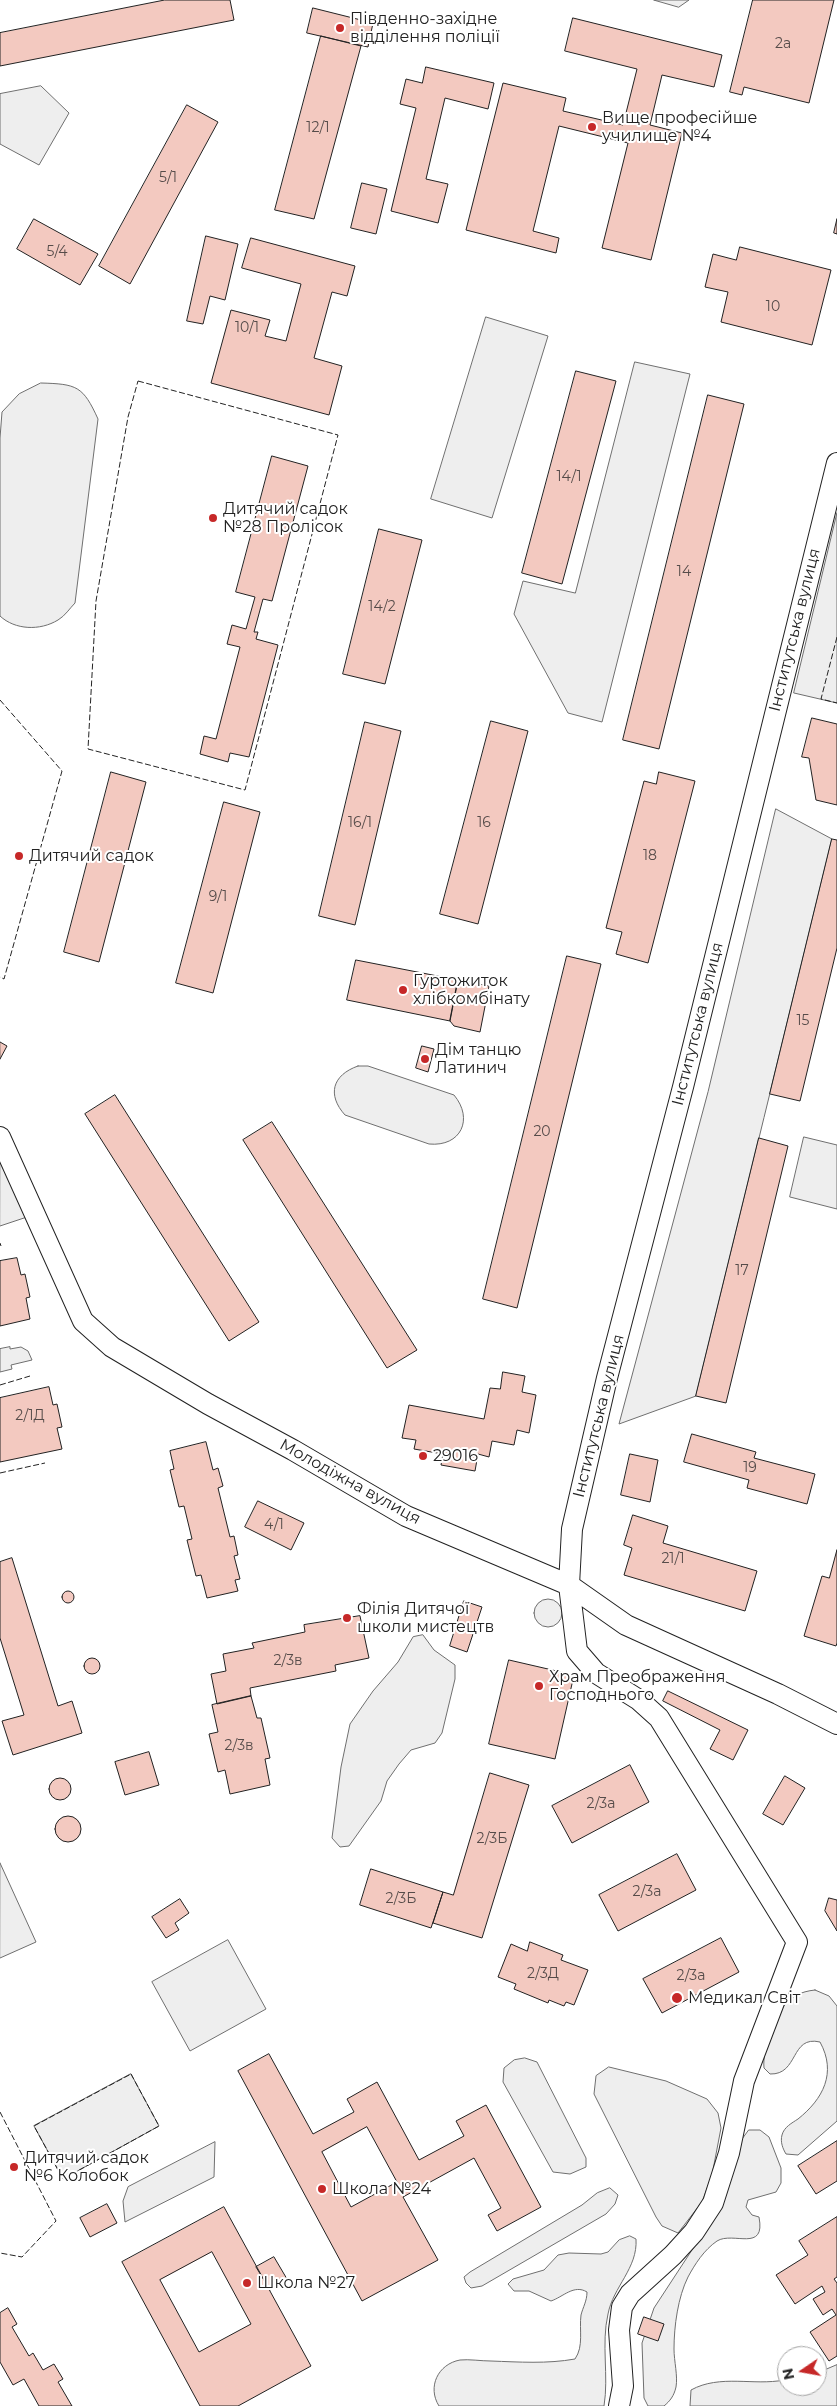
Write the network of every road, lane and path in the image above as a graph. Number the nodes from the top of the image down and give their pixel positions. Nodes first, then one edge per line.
1 (837, 463) edge
2 (0, 1137) edge
3 (569, 1585) junction
4 (837, 1724) edge
5 (619, 2406) edge

1 - 3 street, Інститутська вулиця
2 - 3 street, Молодіжна вулиця
3 - 4 street, Молодіжна вулиця
3 - 5 street, Інститутська вулиця

